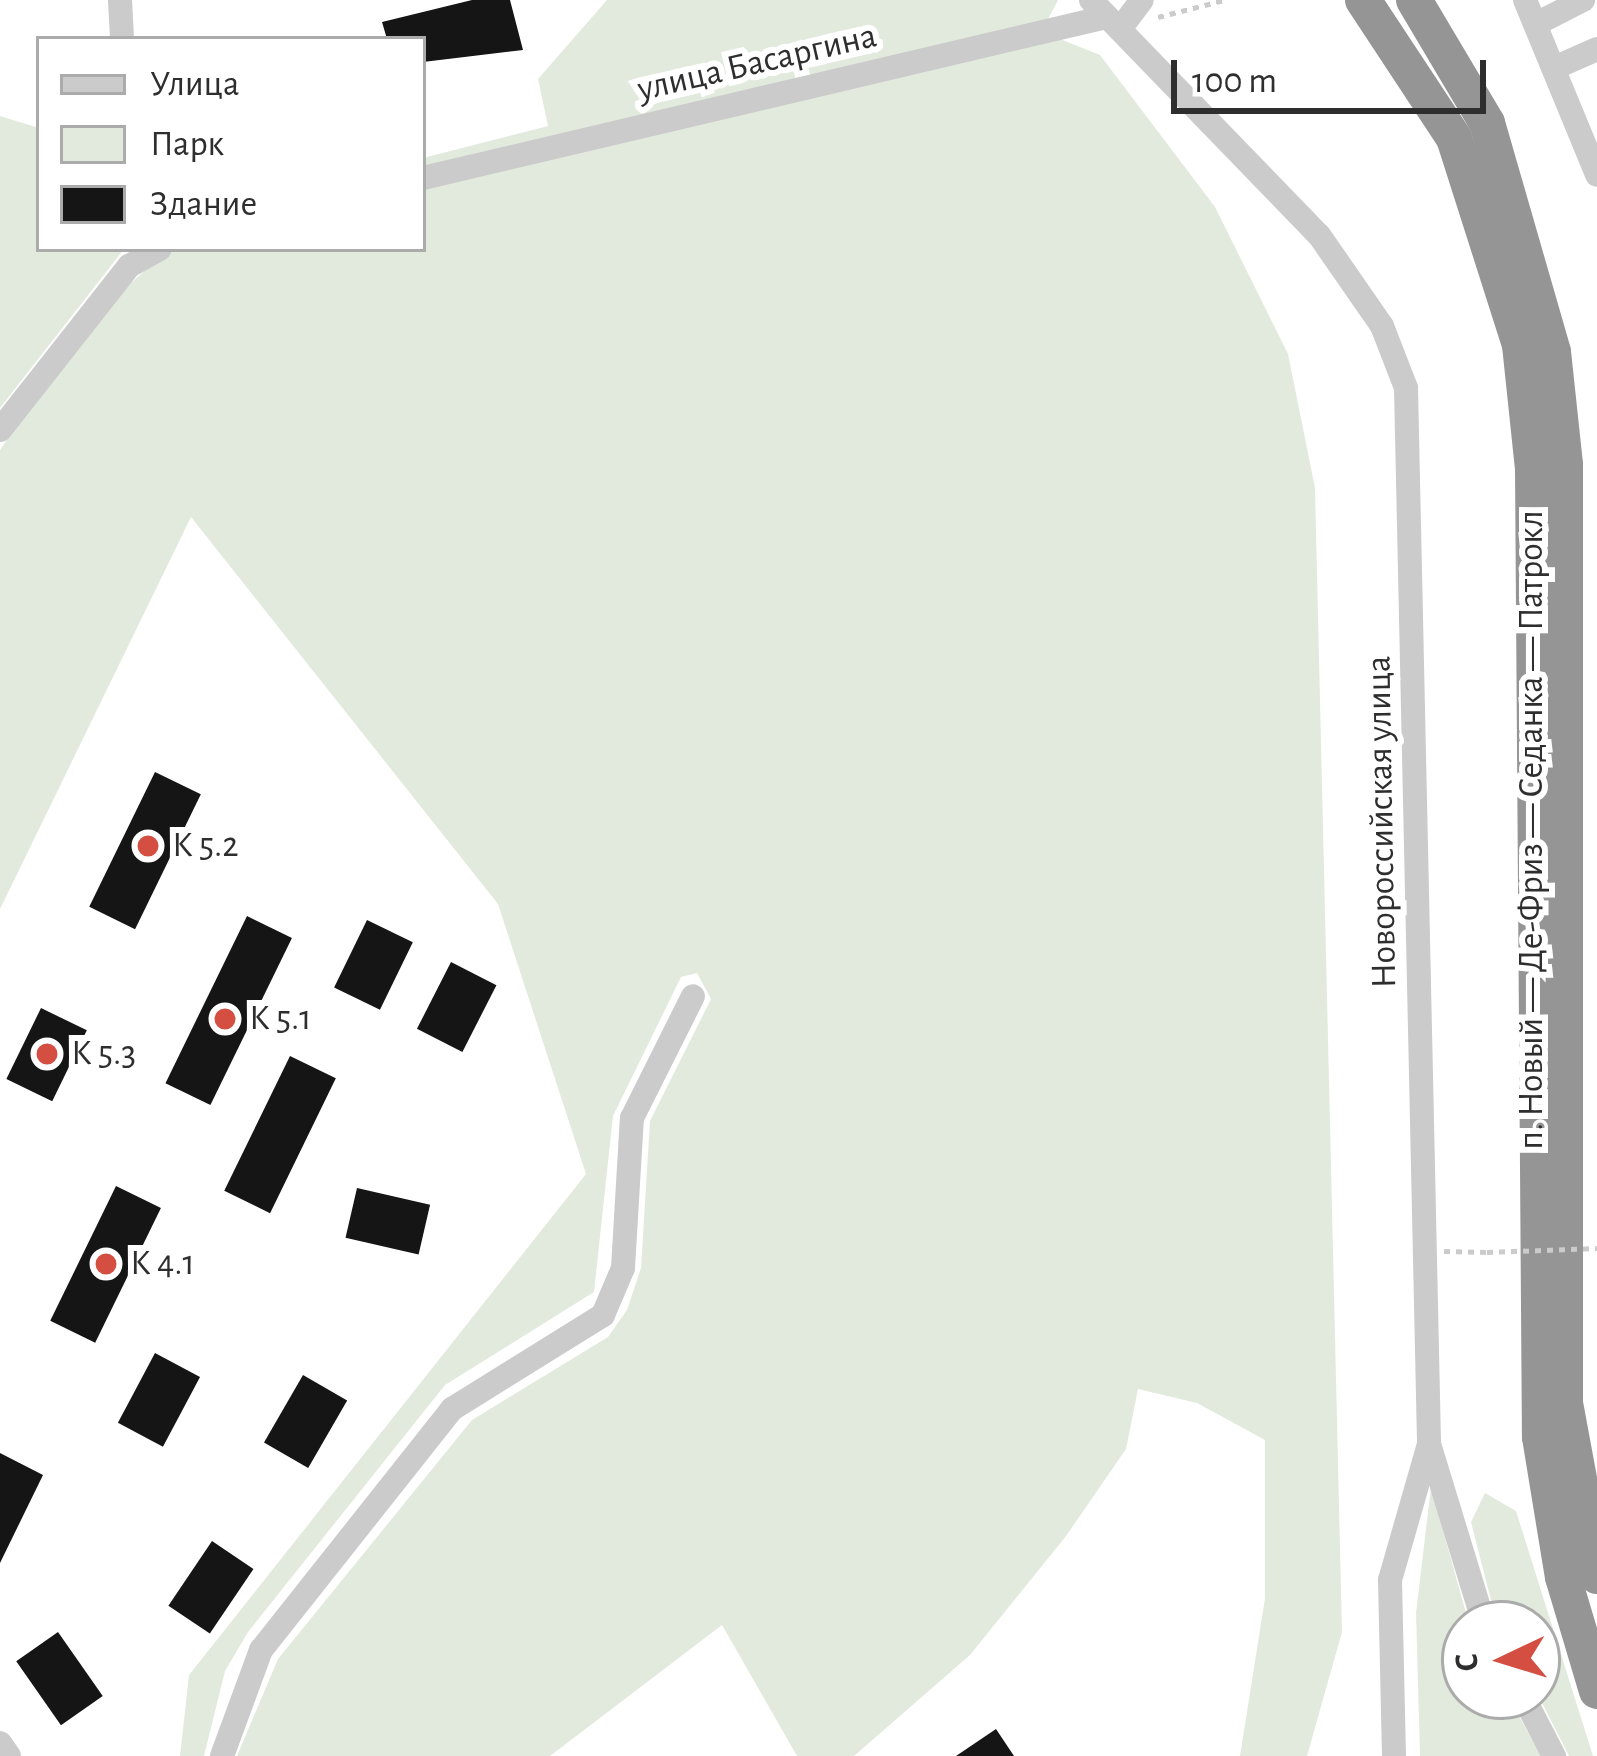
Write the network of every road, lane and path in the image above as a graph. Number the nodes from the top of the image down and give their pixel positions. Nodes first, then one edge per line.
1 (120, 0) edge
2 (1142, 0) edge
3 (1224, 0) edge
4 (1364, 0) edge
5 (1414, 0) edge
6 (1525, 0) edge
7 (1583, 0) edge
8 (1107, 14) edge
9 (1536, 25) junction
10 (122, 36) edge
11 (1597, 49) edge
12 (1554, 68) junction
13 (1597, 175) edge
14 (426, 177) edge
15 (155, 252) edge
16 (0, 430) edge
17 (693, 996) dead end
18 (1597, 1247) edge
19 (1449, 1251) dead end
20 (1429, 1444) junction
21 (1597, 1576) edge
22 (1477, 1600) edge
23 (1597, 1691) edge
24 (1535, 1720) edge
25 (0, 1743) edge
26 (9, 1756) edge
27 (222, 1756) edge
28 (1394, 1756) edge
29 (1554, 1756) edge

1 - 10 street
2 - 8 street
3 - 8 path
4 - 23 highway, п. Новый — Де-Фриз — Седанка — Патрокл
5 - 21 highway, п. Новый — Де-Фриз — Седанка — Патрокл
6 - 9 street
7 - 9 street
8 - 14 street, улица Басаргина
8 - 20 street, Новороссийская улица
9 - 12 street
11 - 12 street
12 - 13 street
15 - 16 street
17 - 27 street
18 - 19 path, bridge
20 - 22 street
20 - 28 street, Новороссийская улица
24 - 29 street
25 - 26 street

